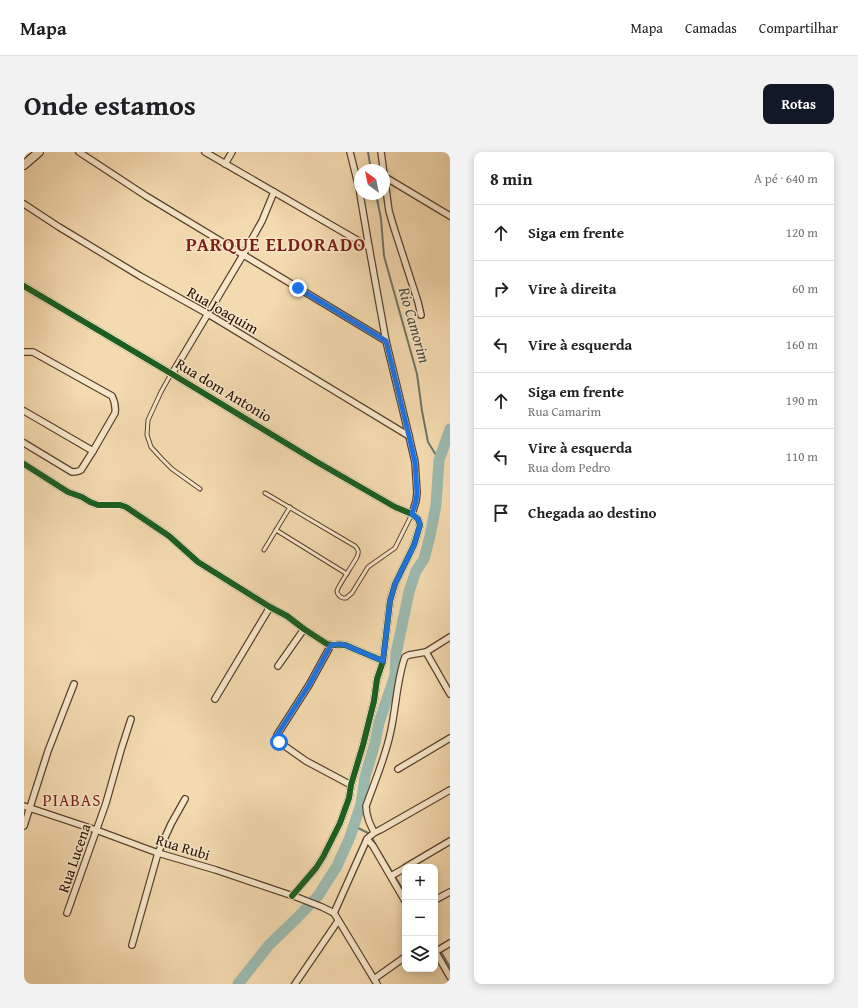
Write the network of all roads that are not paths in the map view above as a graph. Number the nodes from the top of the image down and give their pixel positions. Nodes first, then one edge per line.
1 (39, 152) edge
2 (79, 152) edge
3 (205, 152) edge
4 (232, 152) edge
5 (350, 152) edge
6 (381, 152) edge
7 (225, 164) junction
8 (383, 164) edge
9 (24, 165) edge
10 (354, 168) edge
11 (390, 180) edge
12 (274, 192) junction
13 (361, 200) edge
14 (388, 200) edge
15 (24, 204) edge
16 (450, 216) edge
17 (369, 247) junction
18 (243, 255) junction
19 (24, 286) edge
20 (208, 314) junction
21 (421, 315) dead end
22 (386, 341) junction
23 (24, 352) edge
24 (172, 374) junction
25 (24, 411) edge
26 (409, 436) junction
27 (24, 443) edge
28 (93, 451) junction
29 (24, 464) edge
30 (200, 488) dead end
31 (265, 493) dead end
32 (290, 507) junction
33 (412, 514) junction
34 (276, 530) junction
35 (264, 550) dead end
36 (347, 574) junction
37 (270, 607) junction
38 (304, 629) junction
39 (450, 637) edge
40 (331, 645) junction
41 (426, 652) junction
42 (383, 661) junction
43 (278, 666) dead end
44 (74, 684) dead end
45 (449, 690) edge
46 (215, 699) dead end
47 (131, 720) dead end
48 (450, 738) edge
49 (398, 769) dead end
50 (351, 785) junction
51 (450, 790) edge
52 (185, 799) dead end
53 (27, 807) edge
54 (24, 826) edge
55 (96, 830) junction
56 (371, 835) junction
57 (450, 841) edge
58 (158, 853) junction
59 (411, 864) edge
60 (402, 869) edge
61 (393, 875) junction
62 (450, 892) edge
63 (292, 896) junction
64 (438, 898) edge
65 (405, 900) edge
66 (67, 913) dead end
67 (334, 913) junction
68 (338, 921) junction
69 (450, 943) edge
70 (132, 945) dead end
71 (438, 950) edge
72 (402, 960) edge
73 (450, 977) edge
74 (375, 982) edge
75 (295, 984) edge

1 - 9 street
2 - 18 street
3 - 7 street
4 - 7 street
5 - 10 street
6 - 8 street
7 - 12 street
11 - 16 street
12 - 17 street
12 - 18 street
13 - 17 street
14 - 21 street
15 - 20 street, Rua Joaquim
17 - 22 street
18 - 20 street
18 - 22 street
19 - 24 street, Rua dom Antonio
20 - 24 street
20 - 26 street, Rua Joaquim
22 - 26 street
23 - 28 street
24 - 30 lane
24 - 33 street, Rua dom Antonio
25 - 28 street
26 - 33 street
27 - 28 street
29 - 37 street
31 - 32 lane
32 - 34 lane
32 - 36 lane
33 - 36 lane
33 - 42 street
34 - 35 lane
34 - 36 lane
37 - 38 street
37 - 46 street
38 - 40 street
38 - 43 street
39 - 41 street
40 - 42 street
40 - 50 street
41 - 45 street
41 - 56 street
42 - 50 street
44 - 53 street
47 - 55 street, Rua Lucena
48 - 49 street
50 - 63 street
51 - 56 street
52 - 58 street
53 - 54 street
53 - 55 street, Rua Rubi
55 - 58 street, Rua Rubi
55 - 66 street, Rua Lucena
56 - 61 street
56 - 67 street
57 - 59 street
58 - 63 street, Rua Rubi
58 - 70 street
60 - 61 street
61 - 65 street
62 - 64 street
63 - 67 street, Rua Rubi
67 - 68 street
68 - 74 street
68 - 75 street
69 - 71 street
71 - 73 street
72 - 74 street

